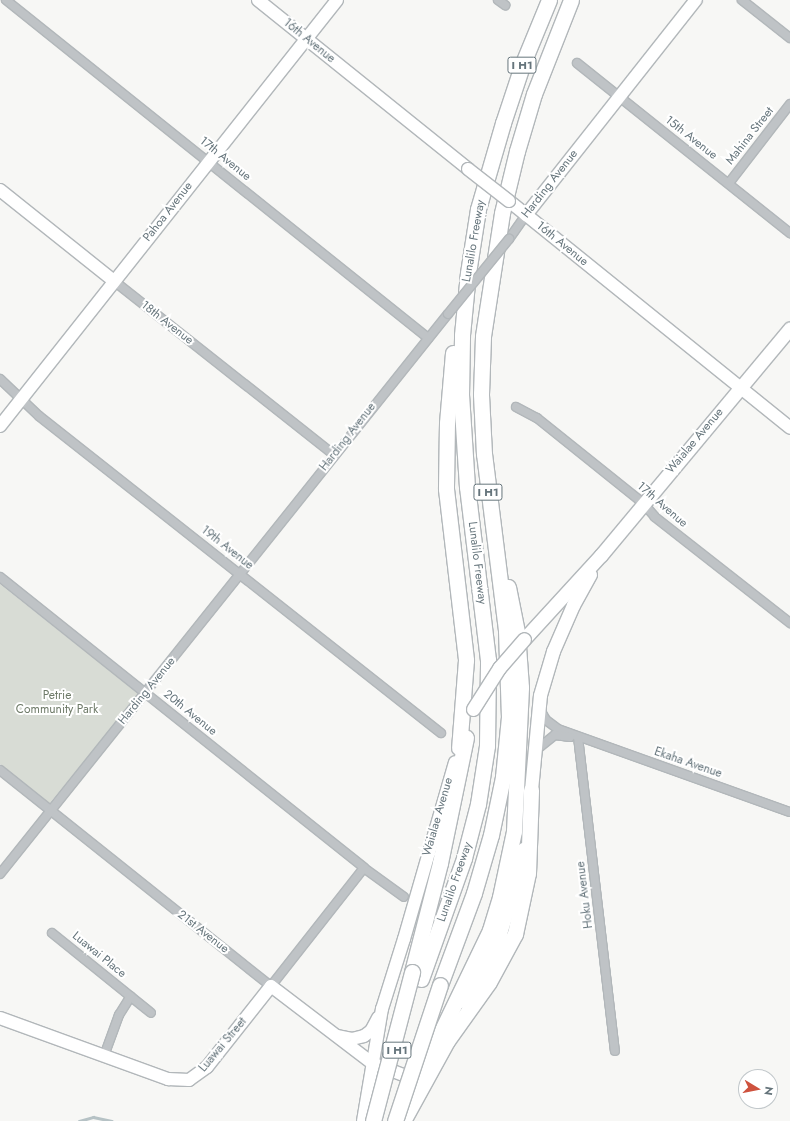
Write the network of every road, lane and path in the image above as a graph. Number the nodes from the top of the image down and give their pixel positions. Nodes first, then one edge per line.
1 (6, 0) edge
2 (258, 0) edge
3 (338, 0) edge
4 (498, 0) edge
5 (549, 0) edge
6 (571, 0) edge
7 (696, 0) edge
8 (742, 0) edge
9 (505, 5) dead end
10 (790, 38) edge
11 (307, 39) junction
12 (577, 63) dead end
13 (619, 97) junction
14 (790, 104) edge
15 (208, 161) junction
16 (729, 183) junction
17 (0, 190) edge
18 (478, 209) junction
19 (526, 215) junction
20 (790, 233) edge
21 (114, 281) junction
22 (790, 328) edge
23 (428, 338) junction
24 (0, 380) edge
25 (740, 388) junction
26 (21, 399) junction
27 (516, 407) dead end
28 (0, 426) edge
29 (790, 428) edge
30 (334, 455) junction
31 (643, 503) junction
32 (495, 543) junction
33 (601, 555) junction
34 (241, 574) junction
35 (0, 578) edge
36 (790, 623) edge
37 (146, 693) junction
38 (538, 707) junction
39 (471, 714) junction
40 (442, 733) dead end
41 (578, 738) junction
42 (459, 748) junction
43 (534, 752) junction
44 (0, 770) edge
45 (531, 790) junction
46 (50, 811) junction
47 (790, 812) edge
48 (364, 868) junction
49 (0, 874) edge
50 (404, 896) dead end
51 (52, 933) dead end
52 (416, 975) junction
53 (271, 986) junction
54 (131, 996) junction
55 (382, 1009) junction
56 (151, 1013) dead end
57 (0, 1018) edge
58 (441, 1032) junction
59 (335, 1035) junction
60 (615, 1051) dead end
61 (104, 1056) junction
62 (372, 1063) junction
63 (414, 1078) junction
64 (363, 1121) edge
65 (373, 1121) edge
66 (395, 1121) edge
67 (402, 1121) edge

1 - 15 street, 17th Avenue
2 - 11 street, 16th Avenue
3 - 11 street, Pahoa Avenue
4 - 9 street
5 - 18 highway, Lunalilo Freeway / I H1
6 - 32 highway, Lunalilo Freeway / I H1
7 - 13 street, Harding Avenue
8 - 10 street
11 - 15 street, Pahoa Avenue
11 - 19 street, 16th Avenue, bridge
12 - 13 street, 15th Avenue
13 - 16 street, 15th Avenue
13 - 19 street, Harding Avenue
14 - 16 street, Mahina Street
15 - 21 street, Pahoa Avenue
15 - 23 street, 17th Avenue
16 - 20 street, 15th Avenue
17 - 21 street, 18th Avenue
18 - 42 highway
18 - 52 highway, Lunalilo Freeway / I H1
19 - 23 street, Harding Avenue, bridge
19 - 25 street, 16th Avenue
21 - 26 street, Pahoa Avenue
21 - 30 street, 18th Avenue
22 - 25 main road, Waialae Avenue
23 - 30 street, Harding Avenue
24 - 26 street, 19th Avenue
25 - 29 street, 16th Avenue
25 - 31 main road, Waialae Avenue
26 - 28 street, Pahoa Avenue
26 - 34 street, 19th Avenue
27 - 31 street, 17th Avenue
30 - 34 street, Harding Avenue
31 - 33 main road, Waialae Avenue
31 - 36 street, 17th Avenue
32 - 58 highway
32 - 66 highway, Lunalilo Freeway / I H1, bridge
33 - 38 main road, Waialae Avenue
33 - 39 main road, Waialae Avenue, bridge
34 - 37 street, Harding Avenue
34 - 40 street, 19th Avenue
35 - 37 street, 20th Avenue
37 - 46 street, Harding Avenue
37 - 48 street, 20th Avenue
38 - 41 street, Ekaha Avenue
38 - 43 main road, Waialae Avenue
39 - 42 street, Waialae Avenue
39 - 52 highway
41 - 43 street, Ekaha Avenue
41 - 47 street, Ekaha Avenue
41 - 60 street, Hoku Avenue
42 - 55 street, Waialae Avenue
43 - 45 main road, Waialae Avenue
44 - 46 street, 21st Avenue
45 - 58 street, Waialae Avenue
45 - 67 highway
46 - 49 street, Harding Avenue
46 - 53 street, 21st Avenue
48 - 50 street, 20th Avenue
48 - 53 street, Luawai Street
51 - 54 street, Luawai Place
52 - 65 highway, Lunalilo Freeway / I H1, bridge
53 - 59 street, 21st Avenue
53 - 61 street, Luawai Street
54 - 56 street, Luawai Place
54 - 61 street
55 - 59 street
55 - 62 street, Waialae Avenue
57 - 61 street, Luawai Street
58 - 63 street, Waialae Avenue
59 - 62 street, 21st Avenue
62 - 63 street, 21st Avenue
62 - 64 street, Waialae Avenue
63 - 67 street, Waialae Avenue

